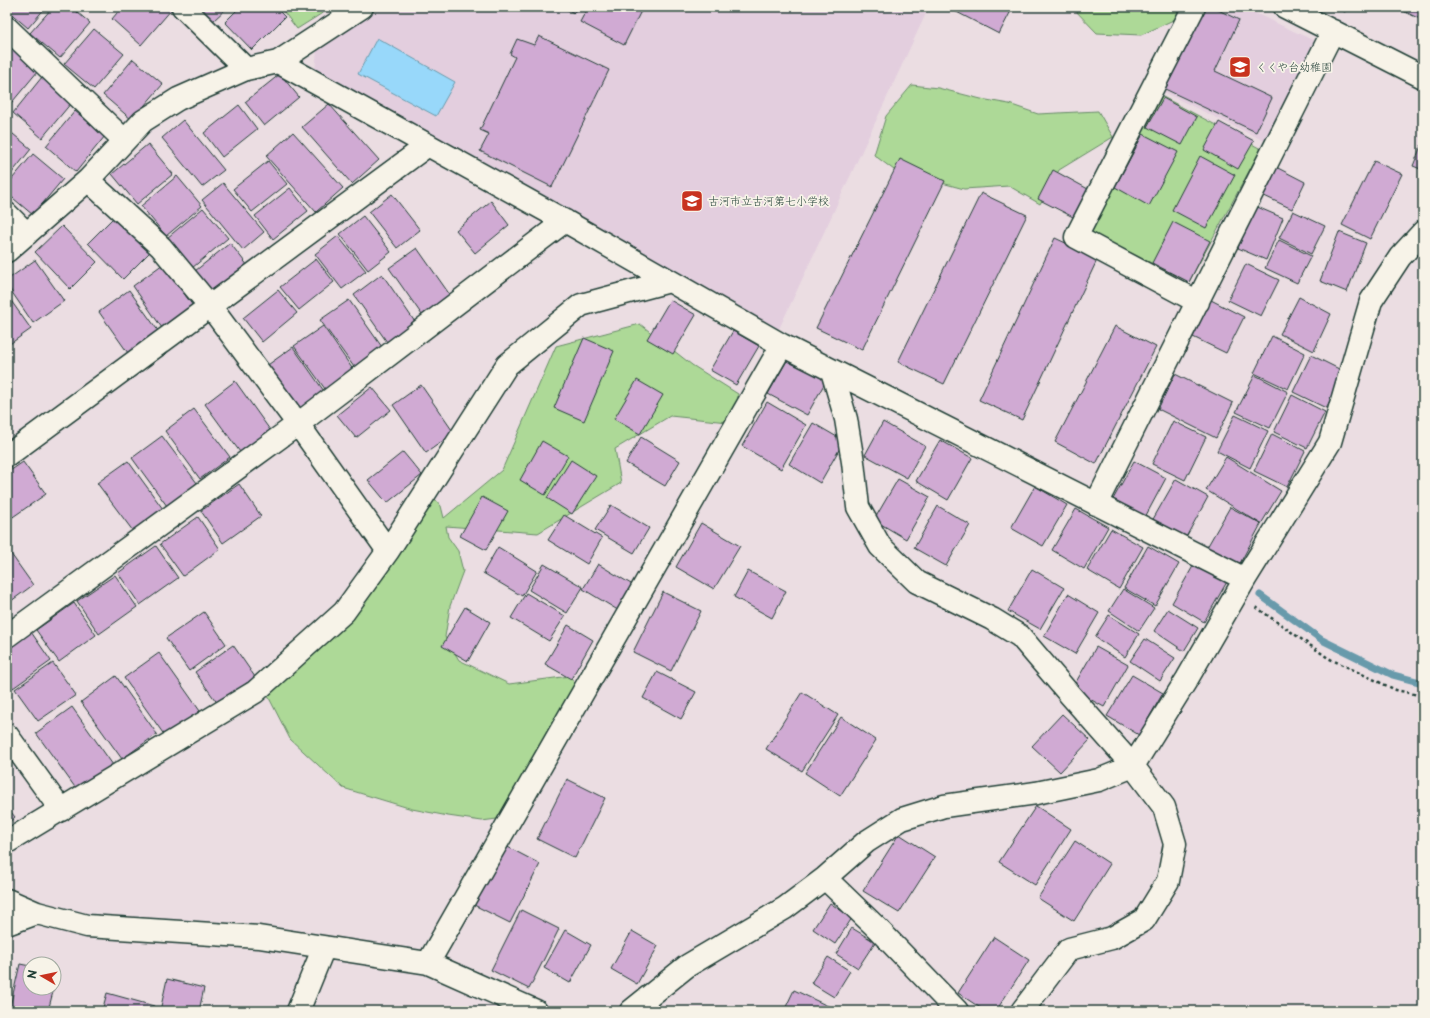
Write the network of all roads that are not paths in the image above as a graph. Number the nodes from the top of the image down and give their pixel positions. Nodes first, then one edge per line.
1 (183, 7) edge
2 (362, 7) edge
3 (1194, 7) edge
4 (1285, 7) edge
5 (7, 28) edge
6 (1333, 31) junction
7 (278, 62) junction
8 (246, 69) junction
9 (1423, 77) edge
10 (124, 140) junction
11 (428, 145) junction
12 (88, 180) junction
13 (7, 214) edge
14 (565, 221) junction
15 (1423, 232) edge
16 (27, 234) junction
17 (7, 251) edge
18 (670, 281) junction
19 (1198, 302) junction
20 (210, 306) junction
21 (782, 345) junction
22 (832, 371) junction
23 (298, 424) junction
24 (7, 456) edge
25 (1096, 504) junction
26 (388, 551) junction
27 (1241, 586) junction
28 (7, 636) edge
29 (7, 736) edge
30 (1133, 766) junction
31 (61, 810) junction
32 (7, 842) edge
33 (824, 878) junction
34 (7, 900) edge
35 (37, 913) junction
36 (7, 924) edge
37 (324, 947) junction
38 (428, 963) junction
39 (298, 1011) edge
40 (536, 1011) edge
41 (631, 1011) edge
42 (957, 1011) edge
43 (1022, 1011) edge

1 - 8 street
2 - 7 street
3 - 19 street
4 - 6 street
5 - 10 street
6 - 9 street
6 - 19 street
7 - 8 street
7 - 11 street
8 - 10 street
10 - 12 street
11 - 14 street
11 - 20 street
12 - 16 street
12 - 20 street
13 - 16 street
14 - 18 street
14 - 23 street
15 - 27 street
16 - 17 street
18 - 21 street
18 - 26 street
19 - 25 street
20 - 23 street
20 - 24 street
21 - 22 street
21 - 38 street
22 - 25 street
22 - 30 street
23 - 26 street
23 - 28 street
25 - 27 street
26 - 31 street
27 - 30 street
29 - 31 street
30 - 33 street
30 - 43 street
31 - 32 street
33 - 41 street
33 - 42 street
34 - 35 street
35 - 36 street
35 - 37 street
37 - 38 street
37 - 39 street
38 - 40 street

